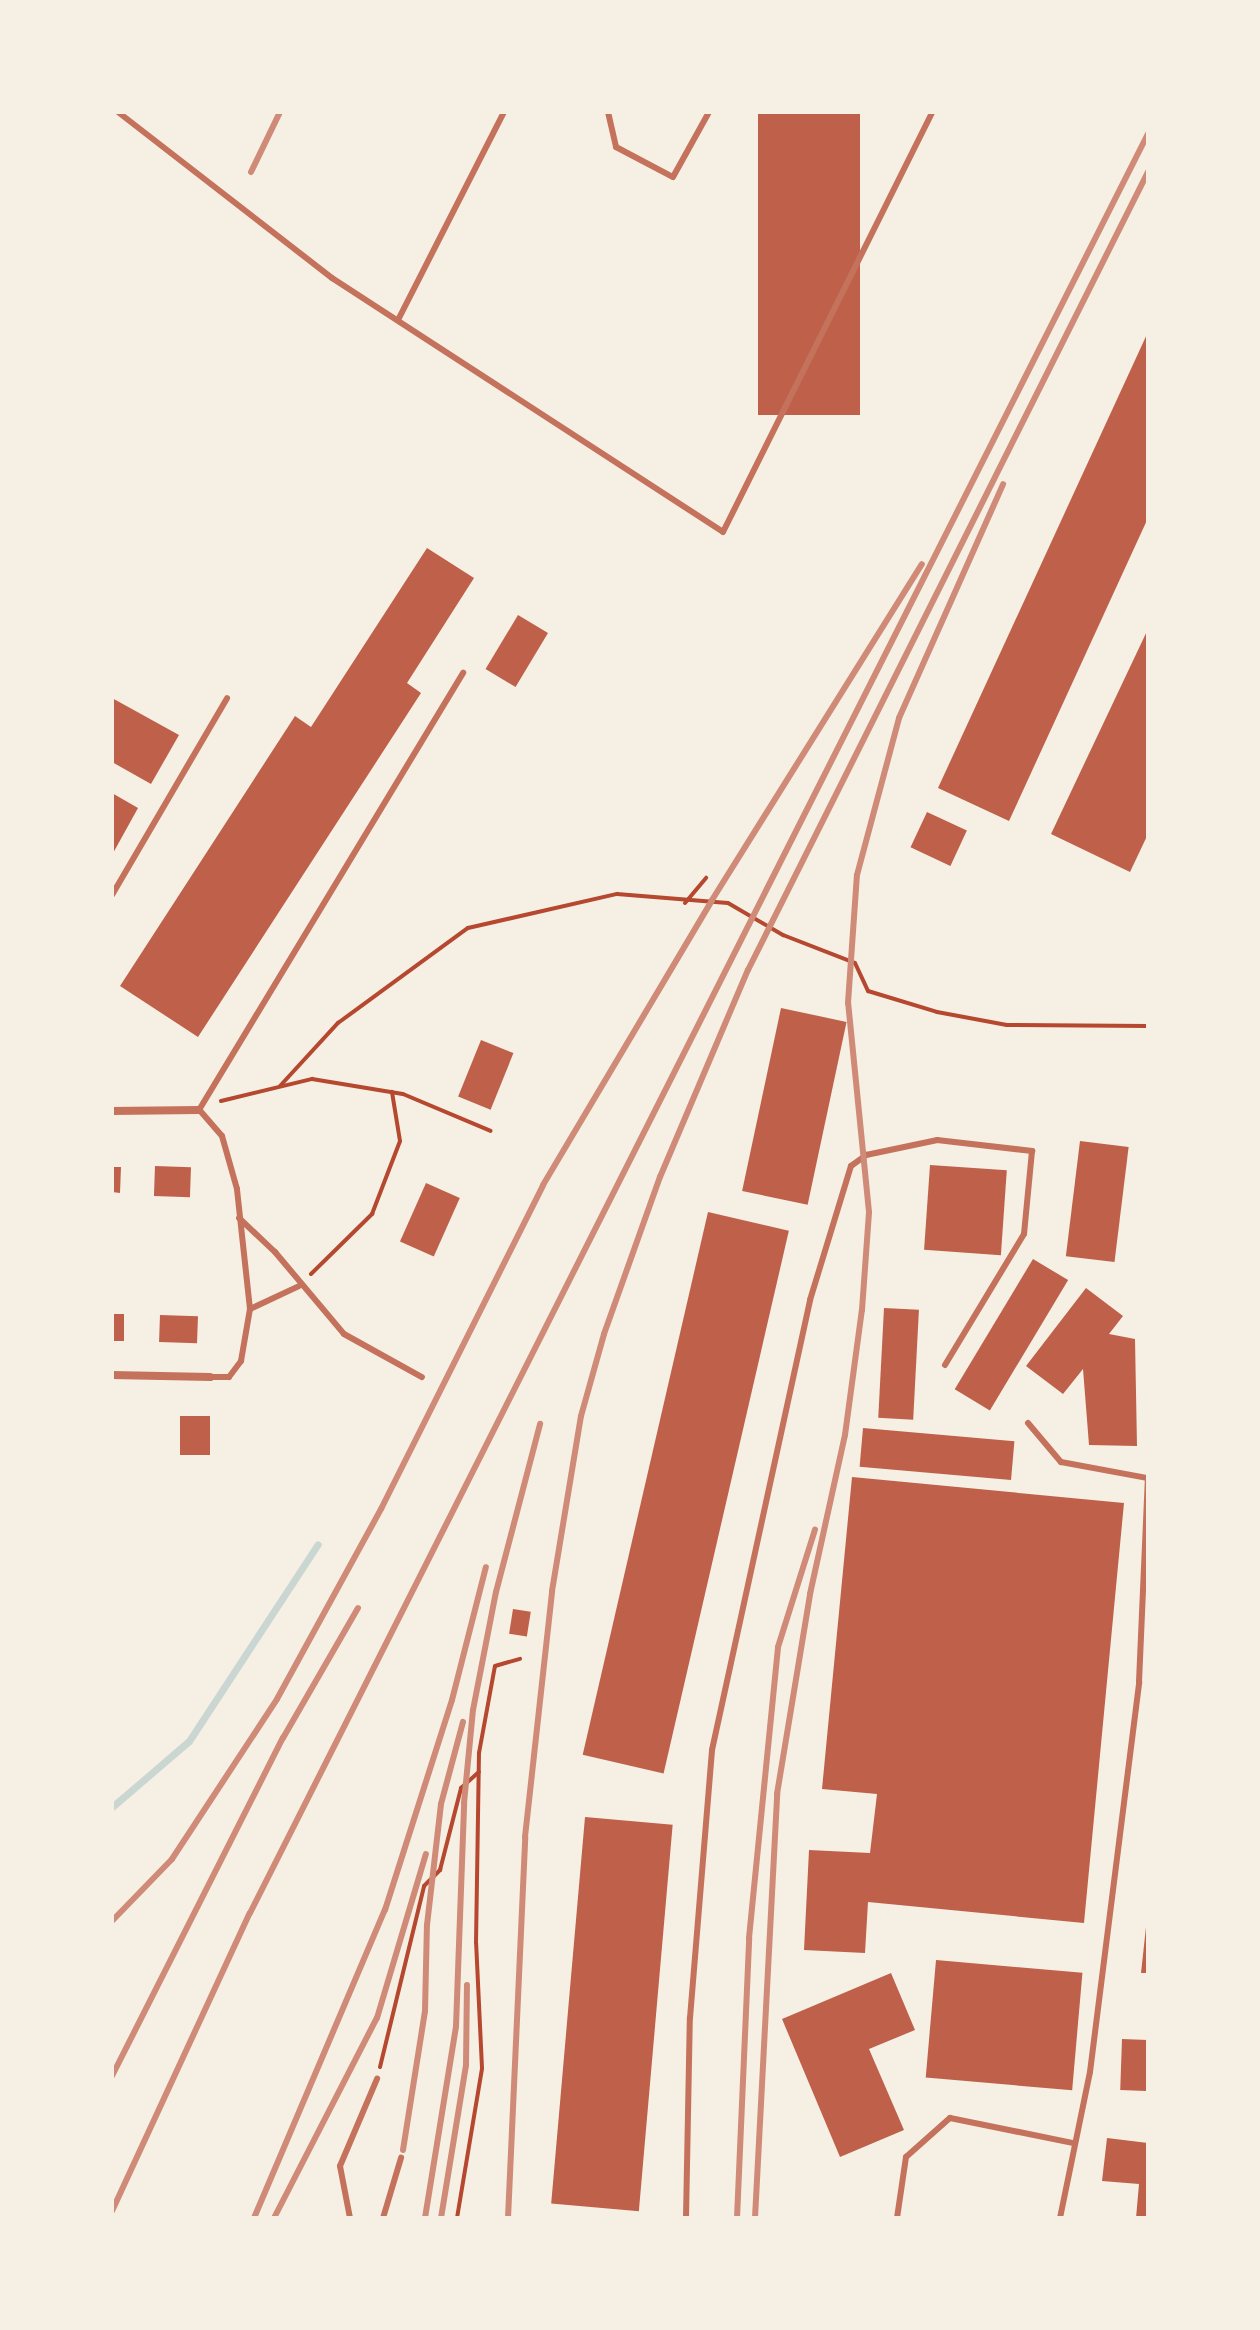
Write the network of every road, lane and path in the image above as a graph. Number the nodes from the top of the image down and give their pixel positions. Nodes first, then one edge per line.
1 (118, 112) edge
2 (504, 112) edge
3 (608, 112) edge
4 (709, 112) edge
5 (932, 112) edge
6 (398, 320) junction
7 (463, 673) dead end
8 (227, 698) dead end
9 (706, 878) dead end
10 (112, 895) edge
11 (685, 903) junction
12 (1148, 1026) edge
13 (280, 1086) junction
14 (392, 1092) junction
15 (199, 1110) junction
16 (112, 1111) edge
17 (491, 1131) dead end
18 (239, 1218) junction
19 (299, 1286) junction
20 (250, 1309) junction
21 (945, 1365) dead end
22 (112, 1375) edge
23 (210, 1377) joint
24 (422, 1377) dead end
25 (1028, 1423) dead end
26 (1147, 1478) edge
27 (520, 1659) dead end
28 (479, 1772) junction
29 (377, 2079) joint
30 (1073, 2143) junction
31 (401, 2158) dead end
32 (350, 2218) edge
33 (383, 2218) edge
34 (457, 2218) edge
35 (686, 2218) edge
36 (897, 2218) edge
37 (1060, 2218) edge

1 - 6 lane
2 - 6 lane
3 - 4 lane
5 - 6 lane
7 - 15 lane
8 - 10 lane
9 - 11 path
11 - 12 path
11 - 13 path
13 - 14 path
13 - 15 path
14 - 17 path
14 - 19 path
15 - 16 street
15 - 18 lane
18 - 19 lane
18 - 20 lane
19 - 20 lane
19 - 24 lane
20 - 23 lane
21 - 35 lane
22 - 23 street
25 - 26 lane
26 - 30 lane
27 - 28 path
28 - 29 path
28 - 34 path
29 - 32 lane
30 - 36 lane
30 - 37 lane
31 - 33 lane

